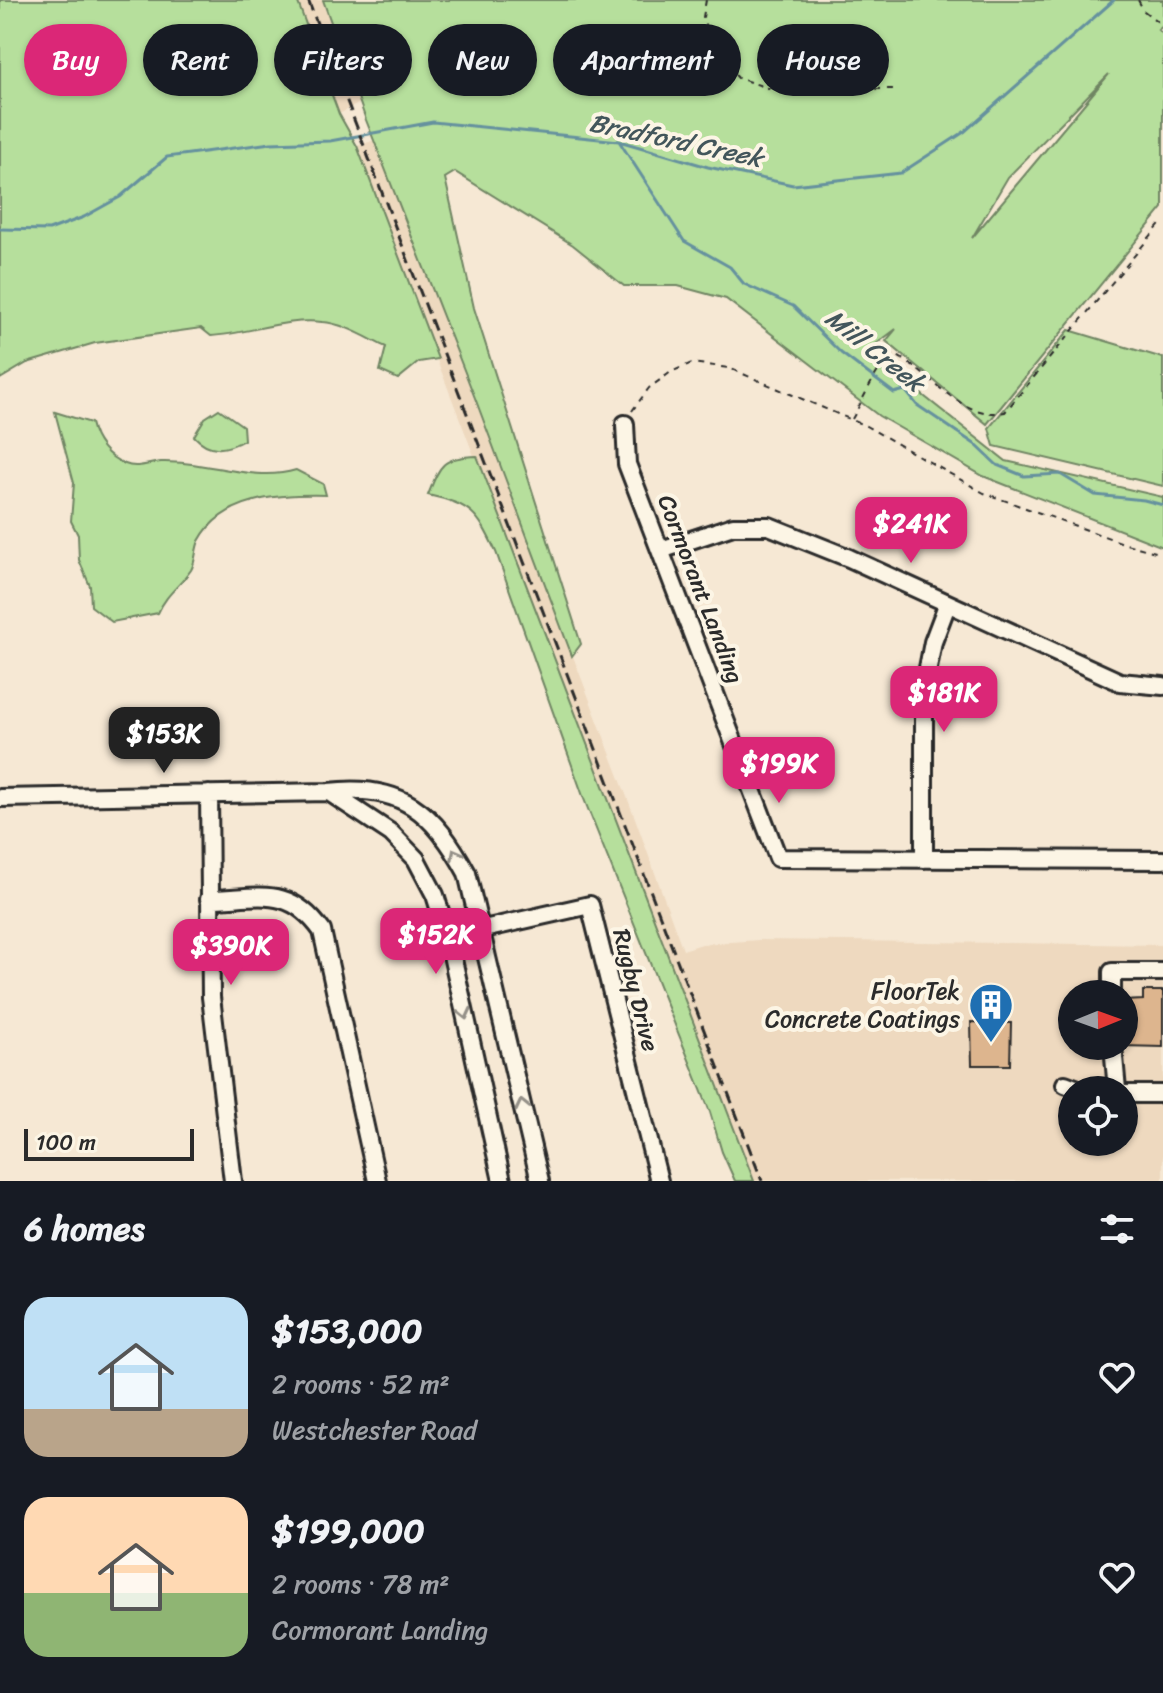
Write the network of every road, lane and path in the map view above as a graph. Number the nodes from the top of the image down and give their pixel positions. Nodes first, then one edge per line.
1 (706, 0) edge
2 (1138, 0) edge
3 (1163, 26) edge
4 (895, 89) dead end
5 (1163, 221) edge
6 (852, 420) junction
7 (625, 424) joint
8 (661, 550) junction
9 (1163, 554) edge
10 (947, 605) junction
11 (1163, 686) edge
12 (329, 792) junction
13 (209, 794) junction
14 (0, 798) edge
15 (924, 859) junction
16 (1163, 860) edge
17 (209, 899) junction
18 (480, 931) junction
19 (448, 937) junction
20 (1163, 972) edge
21 (1112, 980) edge
22 (1138, 1094) edge
23 (1163, 1094) edge
24 (233, 1181) edge
25 (377, 1181) edge
26 (502, 1181) edge
27 (540, 1181) edge
28 (659, 1181) edge

1 - 4 path
2 - 3 path
5 - 6 path
6 - 7 path
6 - 9 path
7 - 8 street, Cormorant Landing
8 - 10 street
8 - 15 street, Cormorant Landing
10 - 11 street
10 - 15 street
12 - 13 street
18 -> 12 street
12 - 19 street
13 - 14 street
13 - 17 street
15 - 16 street, Cormorant Landing
17 - 24 street
17 - 25 street
18 - 19 street, Rugby Drive
27 -> 18 street
18 - 28 street, Rugby Drive
19 -> 26 street
20 - 21 street
22 - 23 street

